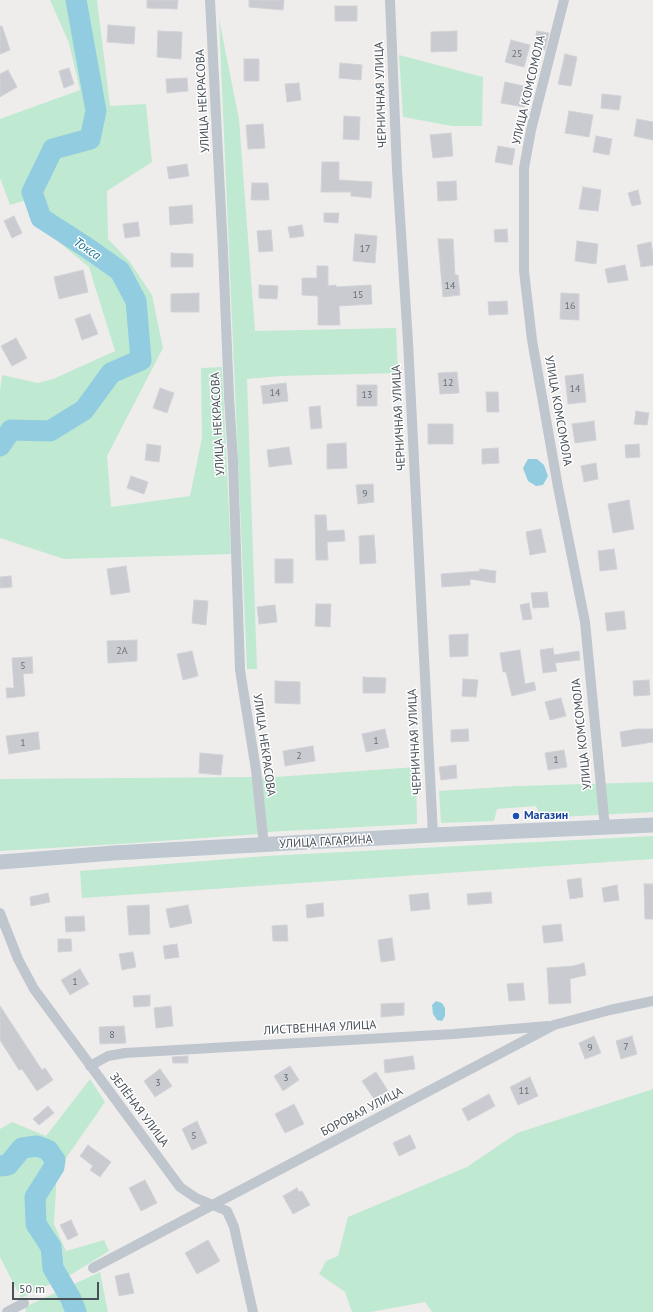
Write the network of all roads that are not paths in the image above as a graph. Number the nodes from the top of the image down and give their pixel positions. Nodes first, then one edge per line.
1 (210, 0) edge
2 (390, 0) edge
3 (564, 0) edge
4 (653, 825) edge
5 (605, 828) junction
6 (433, 835) junction
7 (264, 846) junction
8 (0, 862) edge
9 (0, 913) edge
10 (653, 1001) edge
11 (554, 1025) junction
12 (90, 1066) junction
13 (214, 1205) junction
14 (93, 1268) dead end
15 (24, 1303) dead end
16 (7, 1312) edge
17 (253, 1312) edge

1 - 7 street, УЛИЦА НЕКРАСОВА
2 - 6 street, ЧЕРНИЧНАЯ УЛИЦА
3 - 5 street, УЛИЦА КОМСОМОЛА
4 - 5 main road, УЛИЦА ГАГАРИНА
5 - 6 main road, УЛИЦА ГАГАРИНА
6 - 7 main road, УЛИЦА ГАГАРИНА
7 - 8 main road, УЛИЦА ГАГАРИНА
9 - 12 street, ЗЕЛЁНАЯ УЛИЦА
10 - 11 street, БОРОВАЯ УЛИЦА
11 - 12 street, ЛИСТВЕННАЯ УЛИЦА
11 - 13 street, БОРОВАЯ УЛИЦА
12 - 13 street, ЗЕЛЁНАЯ УЛИЦА
13 - 14 street, БОРОВАЯ УЛИЦА
13 - 17 street, ЗЕЛЁНАЯ УЛИЦА
15 - 16 street

